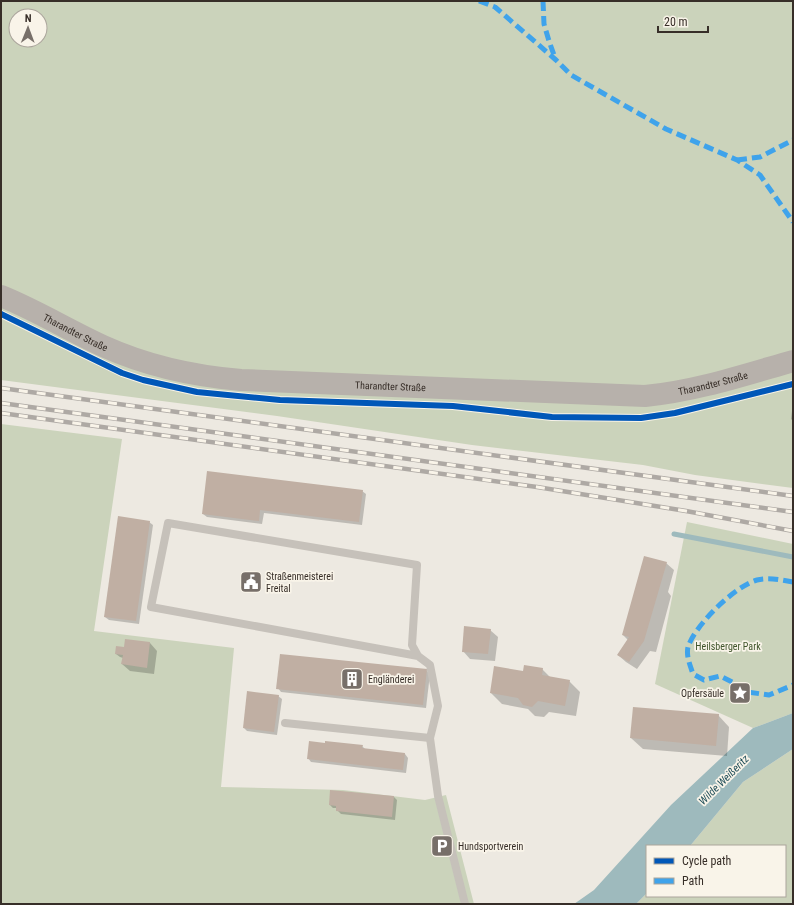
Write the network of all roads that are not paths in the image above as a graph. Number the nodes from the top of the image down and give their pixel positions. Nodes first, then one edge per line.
1 (1, 296) edge
2 (793, 361) edge
3 (418, 656) junction
4 (285, 722) dead end
5 (430, 738) junction
6 (465, 904) edge

1 - 2 main road, Tharandter Straße
3 - 3 lane
3 - 5 lane
4 - 5 lane
5 - 6 lane

